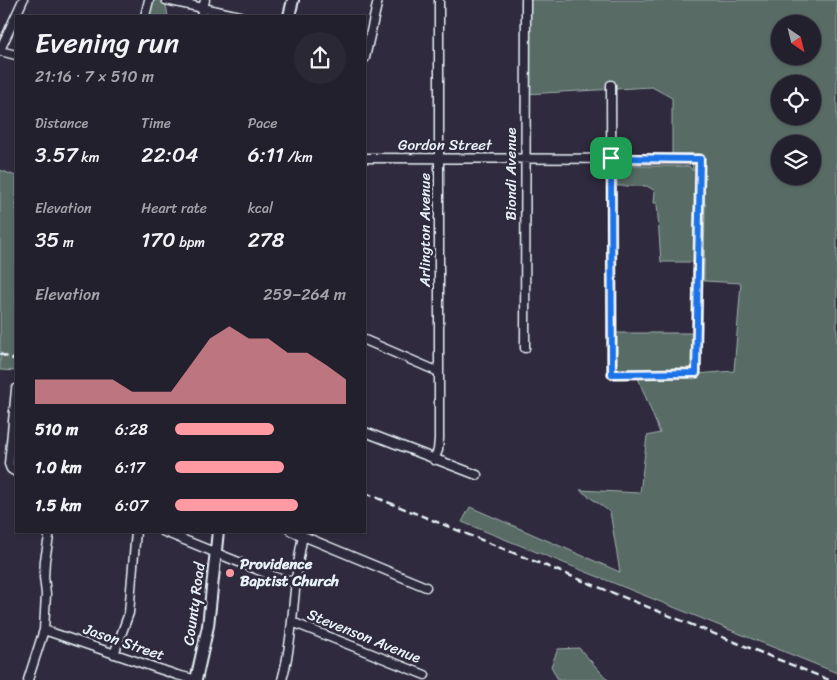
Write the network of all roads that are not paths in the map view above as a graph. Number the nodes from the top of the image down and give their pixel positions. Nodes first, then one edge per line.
1 (23, 0) edge
2 (149, 0) edge
3 (166, 0) edge
4 (293, 0) edge
5 (378, 0) edge
6 (439, 0) edge
7 (526, 0) edge
8 (203, 8) edge
9 (16, 15) edge
10 (146, 15) edge
11 (235, 15) edge
12 (289, 15) edge
13 (15, 18) edge
14 (0, 51) edge
15 (15, 54) edge
16 (366, 54) edge
17 (611, 85) dead end
18 (366, 158) edge
19 (439, 158) junction
20 (524, 158) junction
21 (611, 158) junction
22 (366, 340) edge
23 (525, 348) dead end
24 (439, 372) junction
25 (15, 400) edge
26 (366, 432) edge
27 (434, 460) junction
28 (15, 471) edge
29 (477, 475) dead end
30 (50, 533) edge
31 (136, 533) edge
32 (167, 533) edge
33 (218, 533) edge
34 (295, 533) edge
35 (303, 536) junction
36 (216, 553) junction
37 (295, 582) junction
38 (426, 586) dead end
39 (292, 622) junction
40 (44, 630) junction
41 (114, 654) junction
42 (425, 675) dead end
43 (28, 680) edge
44 (196, 680) edge
45 (282, 680) edge

1 - 9 street
2 - 10 street
3 - 8 street
4 - 12 street
5 - 16 street
6 - 19 street, Arlington Avenue
7 - 20 street, Biondi Avenue
8 - 11 street
13 - 14 street
14 - 15 street
17 - 21 street
18 - 19 street, Gordon Street
19 - 20 street, Gordon Street
19 - 24 street, Arlington Avenue
20 - 21 street, Gordon Street
20 - 23 street, Biondi Avenue
21 - 21 street, Gordon Street
22 - 24 street
24 - 27 street, Arlington Avenue
25 - 28 street
26 - 27 street
27 - 29 street
30 - 40 street
31 - 41 street
32 - 36 street
33 - 36 street, County Road
34 - 35 street
35 - 37 street
35 - 38 street
36 - 37 street
36 - 44 street, County Road
37 - 39 street
39 - 42 street, Stevenson Avenue
39 - 45 street
40 - 41 street, Jason Street
40 - 43 street
41 - 44 street, Jason Street

